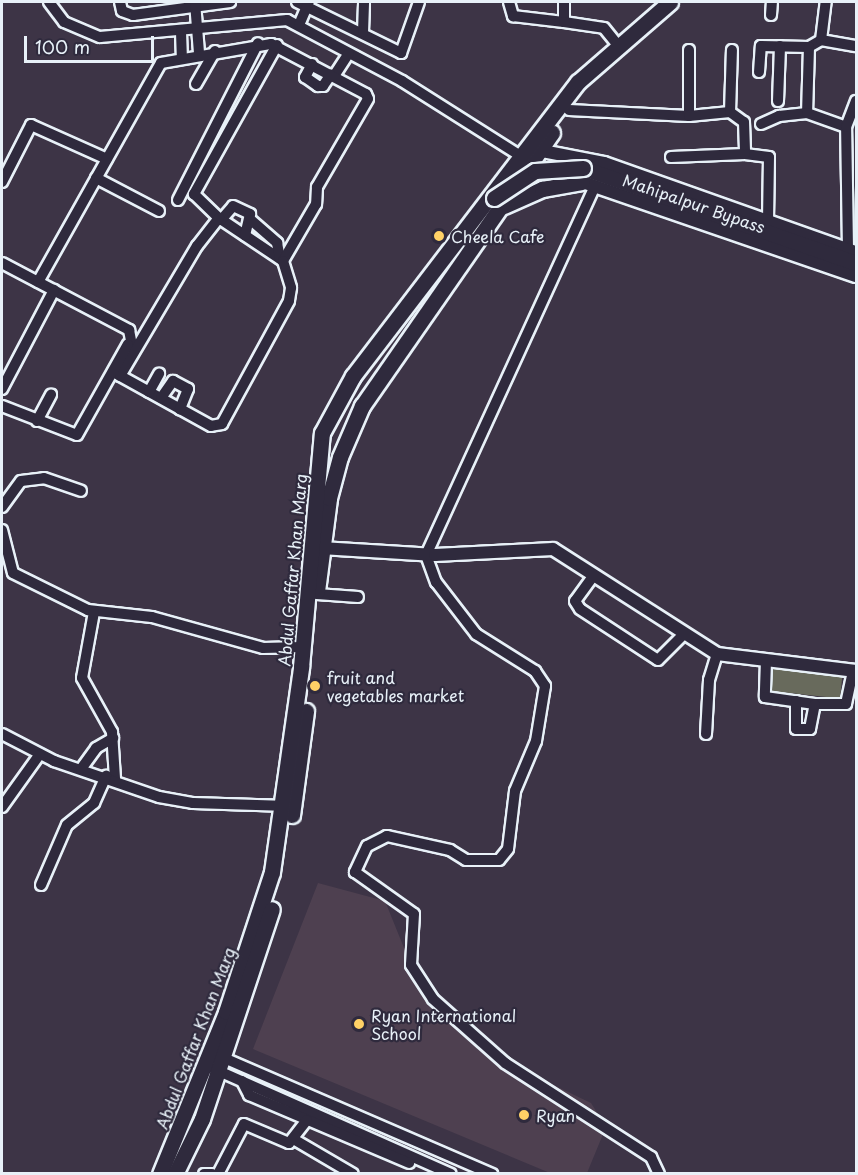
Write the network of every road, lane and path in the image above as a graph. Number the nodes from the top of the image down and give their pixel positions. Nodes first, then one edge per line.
1 (49, 2) edge
2 (120, 2) edge
3 (230, 2) edge
4 (297, 2) edge
5 (364, 2) edge
6 (419, 2) edge
7 (509, 2) edge
8 (564, 2) edge
9 (670, 2) edge
10 (682, 2) edge
11 (772, 2) edge
12 (826, 2) edge
13 (309, 3) edge
14 (195, 4) edge
15 (166, 6) edge
16 (771, 15) dead end
17 (564, 22) junction
18 (299, 25) junction
19 (196, 30) junction
20 (180, 32) junction
21 (363, 32) junction
22 (821, 40) junction
23 (258, 43) junction
24 (277, 45) junction
25 (618, 45) junction
26 (780, 46) junction
27 (856, 46) edge
28 (809, 47) junction
29 (689, 50) dead end
30 (732, 50) dead end
31 (215, 51) junction
32 (199, 53) junction
33 (348, 53) junction
34 (182, 56) junction
35 (312, 64) junction
36 (759, 72) dead end
37 (332, 75) junction
38 (196, 84) dead end
39 (778, 101) dead end
40 (856, 101) edge
41 (569, 110) junction
42 (730, 112) junction
43 (807, 113) junction
44 (689, 116) junction
45 (761, 124) dead end
46 (846, 127) junction
47 (532, 154) junction
48 (745, 154) junction
49 (671, 157) dead end
50 (107, 159) junction
51 (96, 178) junction
52 (586, 178) junction
53 (2, 182) edge
54 (194, 194) junction
55 (496, 203) junction
56 (159, 210) dead end
57 (220, 219) junction
58 (251, 220) junction
59 (768, 221) junction
60 (245, 235) junction
61 (852, 251) edge
62 (282, 260) junction
63 (2, 263) edge
64 (856, 263) edge
65 (856, 276) edge
66 (38, 282) junction
67 (54, 290) junction
68 (133, 347) junction
69 (116, 374) junction
70 (159, 374) dead end
71 (2, 389) edge
72 (149, 392) junction
73 (51, 395) dead end
74 (161, 398) junction
75 (2, 406) edge
76 (180, 409) junction
77 (37, 421) junction
78 (319, 471) junction
79 (81, 491) dead end
80 (2, 507) edge
81 (2, 531) edge
82 (321, 548) junction
83 (426, 555) junction
84 (594, 574) junction
85 (317, 594) junction
86 (358, 597) dead end
87 (94, 612) junction
88 (683, 635) junction
89 (303, 648) junction
90 (717, 654) junction
91 (766, 661) junction
92 (855, 671) edge
93 (796, 701) junction
94 (815, 704) junction
95 (2, 734) edge
96 (706, 734) dead end
97 (113, 738) junction
98 (40, 754) junction
99 (81, 770) junction
100 (110, 778) junction
101 (288, 806) junction
102 (2, 807) edge
103 (41, 885) dead end
104 (214, 1062) junction
105 (242, 1081) junction
106 (307, 1120) junction
107 (295, 1140) junction
108 (422, 1143) junction
109 (411, 1160) junction
110 (160, 1173) edge
111 (175, 1173) edge
112 (204, 1173) edge
113 (212, 1173) edge
114 (218, 1173) edge
115 (353, 1173) edge
116 (402, 1173) edge
117 (451, 1173) edge
118 (492, 1173) edge
119 (659, 1173) edge

1 - 20 street
2 - 15 street
3 - 14 street
4 - 13 street
5 - 21 street
6 - 21 street
7 - 17 street
8 - 17 street
9 - 25 main road, Abdul Gaffar Khan Marg
10 - 41 main road, Abdul Gaffar Khan Marg
11 - 16 street
12 - 22 street
13 - 18 street
13 - 21 street
14 - 15 street
14 - 19 street
17 - 25 street
18 - 19 street
18 - 33 street
19 - 20 street
19 - 32 street
20 - 34 street
22 - 27 street
22 - 28 street
23 - 24 street
23 - 31 street
23 - 54 street
24 - 35 street
24 - 54 street
25 - 47 main road, Abdul Gaffar Khan Marg
26 - 28 street
26 - 36 street
26 - 39 street
28 - 43 street
29 - 44 street
30 - 42 street
31 - 32 street
31 - 38 street
32 - 34 street
33 - 37 street
33 - 47 street
34 - 50 street
35 - 37 street
35 - 37 street
37 - 62 street
40 - 46 street
41 - 44 street
41 - 47 main road, Abdul Gaffar Khan Marg
42 - 44 street
42 - 48 street
43 - 45 street
43 - 46 street
46 - 61 street
47 - 52 street, Mahipalpur Bypass
47 - 55 main road, Abdul Gaffar Khan Marg
47 - 59 street, Mahipalpur Bypass
47 - 78 main road, Abdul Gaffar Khan Marg
48 - 49 street
48 - 59 street
50 - 51 street
50 - 53 street
51 - 56 street
51 - 66 street
52 - 55 main road, bridge
52 - 64 main road
52 - 65 street, Mahipalpur Bypass
52 - 83 street
54 - 57 street
55 - 78 main road
55 - 82 main road, Abdul Gaffar Khan Marg
57 - 58 street
57 - 60 street
57 - 68 street
58 - 60 street
58 - 62 street
59 - 61 street, Mahipalpur Bypass
60 - 62 street
62 - 76 street
63 - 66 street
66 - 67 street
67 - 68 street
67 - 71 street
68 - 69 street
69 - 72 street
69 - 77 street
70 - 72 street
72 - 74 street
73 - 77 street
74 - 76 street
74 - 76 street
75 - 77 street
78 - 89 main road, Abdul Gaffar Khan Marg
79 - 80 street
81 - 87 street
82 - 83 street
82 - 85 main road, Abdul Gaffar Khan Marg
83 - 84 street
83 - 119 street
84 - 88 street
84 - 88 street
85 - 86 street
85 - 101 main road, Abdul Gaffar Khan Marg
87 - 89 street
87 - 97 street
88 - 90 street
89 - 101 main road, Abdul Gaffar Khan Marg
90 - 91 street
90 - 96 street
91 - 92 street
91 - 93 street
92 - 94 street
93 - 94 street
93 - 94 street
95 - 98 street
97 - 99 street
97 - 100 street
98 - 99 street
98 - 102 street
99 - 100 street
100 - 101 street
100 - 103 street
101 - 104 main road, Abdul Gaffar Khan Marg
104 - 105 street
104 - 108 street
104 - 110 main road, Abdul Gaffar Khan Marg
104 - 111 main road, Abdul Gaffar Khan Marg
105 - 106 street
105 - 109 street
106 - 107 street
106 - 109 street
107 - 114 street
107 - 115 street
108 - 109 street
108 - 118 street
109 - 116 street
109 - 117 street
112 - 113 street

